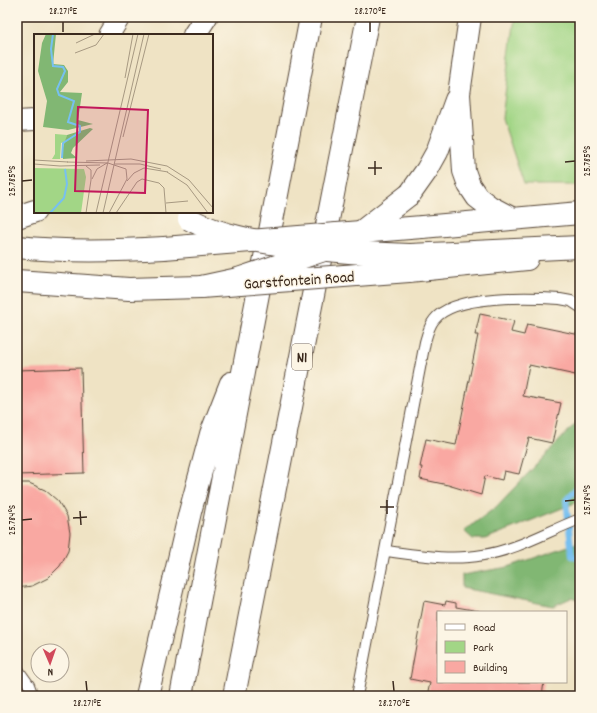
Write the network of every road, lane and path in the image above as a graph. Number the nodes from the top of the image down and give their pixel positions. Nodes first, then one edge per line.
1 (120, 17) edge
2 (206, 17) edge
3 (210, 17) edge
4 (312, 17) edge
5 (368, 17) edge
6 (470, 17) edge
7 (110, 34) edge
8 (195, 34) edge
9 (202, 34) edge
10 (459, 94) junction
11 (34, 120) edge
12 (17, 121) edge
13 (34, 212) edge
14 (580, 213) edge
15 (186, 216) edge
16 (17, 217) edge
17 (512, 218) junction
18 (361, 232) junction
19 (248, 240) junction
20 (17, 247) edge
21 (580, 247) edge
22 (324, 250) junction
23 (580, 254) edge
24 (409, 263) junction
25 (17, 281) edge
26 (201, 287) junction
27 (580, 307) edge
28 (252, 330) junction
29 (580, 519) edge
30 (386, 551) junction
31 (17, 668) edge
32 (33, 696) edge
33 (147, 696) edge
34 (181, 696) edge
35 (234, 696) edge
36 (357, 696) edge

1 - 7 street
2 - 8 main road
3 - 9 main road
4 - 28 main road
5 - 35 main road, N1
6 - 10 main road
10 - 17 main road
10 - 18 main road, bridge
11 - 12 street
13 - 16 main road
14 - 17 main road
15 - 19 main road, bridge
17 - 18 main road, bridge
18 - 19 main road, bridge
18 - 22 main road, bridge
19 - 20 main road, bridge
19 - 22 main road, bridge
21 - 24 main road
22 - 24 main road, bridge
22 - 26 main road, bridge
23 - 24 main road, Garstfontein Road
24 - 26 main road, Garstfontein Road, bridge
25 - 26 main road, Garstfontein Road, bridge
27 - 30 lane
28 - 33 main road
28 - 34 main road
29 - 30 lane
30 - 36 lane
31 - 32 lane

